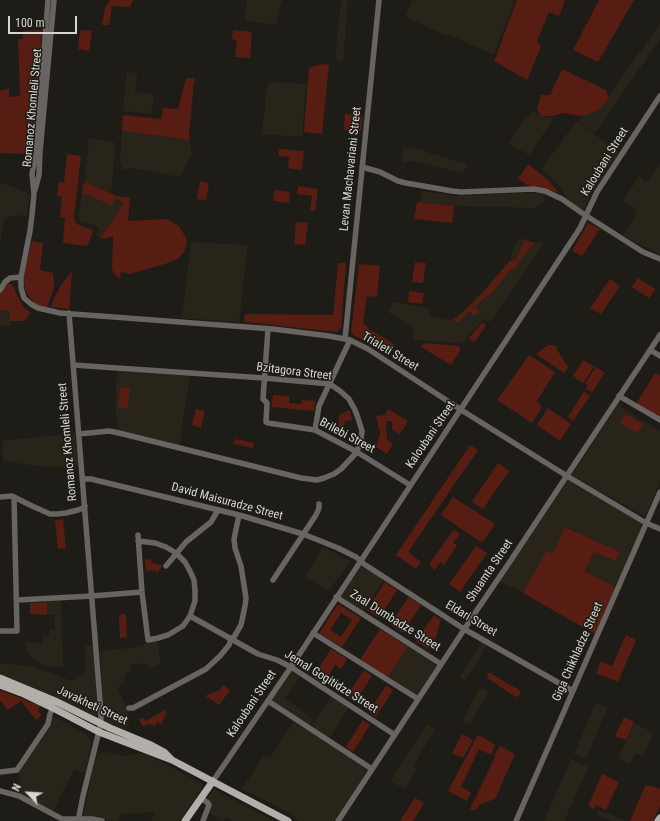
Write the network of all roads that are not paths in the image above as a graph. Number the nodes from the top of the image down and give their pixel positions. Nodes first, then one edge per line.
1 (48, 0) edge
2 (54, 0) edge
3 (379, 0) edge
4 (660, 96) edge
5 (362, 167) junction
6 (34, 194) junction
7 (586, 215) junction
8 (660, 259) edge
9 (21, 277) junction
10 (0, 290) edge
11 (69, 313) junction
12 (268, 329) junction
13 (660, 335) edge
14 (348, 340) junction
15 (650, 350) junction
16 (660, 356) edge
17 (73, 365) junction
18 (264, 378) junction
19 (330, 384) junction
20 (619, 396) junction
21 (461, 409) junction
22 (660, 420) edge
23 (315, 430) junction
24 (79, 434) junction
25 (357, 452) junction
26 (567, 476) junction
27 (82, 479) junction
28 (410, 485) junction
29 (660, 492) edge
30 (0, 497) edge
31 (14, 497) junction
32 (319, 504) dead end
33 (85, 506) junction
34 (218, 510) junction
35 (239, 515) junction
36 (646, 523) junction
37 (660, 529) edge
38 (303, 534) junction
39 (176, 553) junction
40 (360, 561) junction
41 (166, 566) dead end
42 (273, 580) dead end
43 (142, 592) junction
44 (92, 596) junction
45 (336, 597) junction
46 (17, 600) junction
47 (190, 616) junction
48 (464, 629) junction
49 (0, 631) edge
50 (313, 633) junction
51 (231, 640) junction
52 (441, 664) junction
53 (291, 667) junction
54 (0, 678) edge
55 (0, 685) edge
56 (573, 691) junction
57 (418, 699) junction
58 (268, 701) junction
59 (53, 708) junction
60 (101, 723) junction
61 (99, 732) junction
62 (395, 735) junction
63 (172, 760) junction
64 (372, 769) junction
65 (0, 772) edge
66 (213, 782) junction
67 (0, 791) edge
68 (201, 798) junction
69 (660, 818) edge
70 (79, 820) edge
71 (102, 821) edge
72 (185, 821) edge
73 (203, 821) edge
74 (288, 821) edge
75 (338, 821) edge
76 (516, 821) edge
77 (658, 821) edge

1 - 6 street, Romanoz Khomleli Street
2 - 6 street, Romanoz Khomleli Street
3 - 5 street, Levan Machavariani Street
4 - 7 street, Kaloubani Street
5 - 7 street
5 - 14 street, Levan Machavariani Street
6 - 9 street, Romanoz Khomleli Street
7 - 8 street
7 - 21 street, Kaloubani Street
9 - 10 street
9 - 11 street, Romanoz Khomleli Street
11 - 12 street, Trialeti Street
11 - 17 street, Romanoz Khomleli Street
12 - 14 street, Trialeti Street
12 - 18 street, Brilebi Street
13 - 15 street, Shuamta Street
14 - 19 street, Levan Machavariani Street
14 - 21 street, Trialeti Street
15 - 16 street
15 - 20 street, Shuamta Street
17 - 18 street, Bzitagora Street
17 - 24 street, Romanoz Khomleli Street
18 - 19 street, Bzitagora Street
18 - 23 street, Brilebi Street
19 - 23 street, Levan Machavariani Street
19 - 25 street, Bzitagora Street
20 - 22 street
20 - 26 street, Shuamta Street
21 - 26 street, Trialeti Street
21 - 28 street, Kaloubani Street
23 - 25 street, Brilebi Street
24 - 25 street, Bzitagora Street
24 - 27 street, Romanoz Khomleli Street
25 - 28 street, Brilebi Street
26 - 36 street, Trialeti Street
26 - 48 street, Shuamta Street
27 - 33 street, Romanoz Khomleli Street
27 - 34 street, David Maisuradze Street
28 - 40 street, Kaloubani Street
29 - 36 street, Giga Chikhladze Street
30 - 31 street
31 - 33 street
31 - 46 street
32 - 38 street
33 - 44 street, Romanoz Khomleli Street
34 - 35 street, David Maisuradze Street
34 - 39 street
35 - 38 street, David Maisuradze Street
35 - 51 street
36 - 37 street, Trialeti Street
36 - 56 street, Giga Chikhladze Street
38 - 40 street, David Maisuradze Street
38 - 42 street
39 - 41 street
39 - 43 street
39 - 47 street
40 - 45 street, Kaloubani Street
40 - 48 street, Eldari Street
43 - 44 street
43 - 47 street
44 - 46 street
44 - 60 street, Romanoz Khomleli Street
45 - 50 street, Kaloubani Street
45 - 52 street, Zaal Dumbadze Street
46 - 49 street
47 - 51 street, Jemal Gogitidze Street
48 - 52 street, Shuamta Street
48 - 56 street, Eldari Street
50 - 53 street, Kaloubani Street
50 - 57 street
51 - 51 street
51 - 53 street, Jemal Gogitidze Street
52 - 57 street, Shuamta Street
53 - 58 street, Kaloubani Street
53 - 62 street, Jemal Gogitidze Street
54 - 60 main road, Javakheti Street
55 - 59 main road, Javakheti Street
56 - 76 street, Giga Chikhladze Street
57 - 62 street, Shuamta Street
58 - 64 street
58 - 66 street, Kaloubani Street
59 - 61 main road, Javakheti Street
59 - 65 street
60 - 61 street, Romanoz Khomleli Street
60 - 63 main road, Javakheti Street
61 - 63 main road, Javakheti Street
61 - 70 street, Romanoz Khomleli Street
62 - 64 street, Shuamta Street
63 - 66 main road, Javakheti Street
64 - 75 street, Shuamta Street
66 - 68 main road
66 - 74 main road, Javakheti Street
67 - 70 street
68 - 72 main road
68 - 73 street
69 - 77 main road
70 - 71 street

